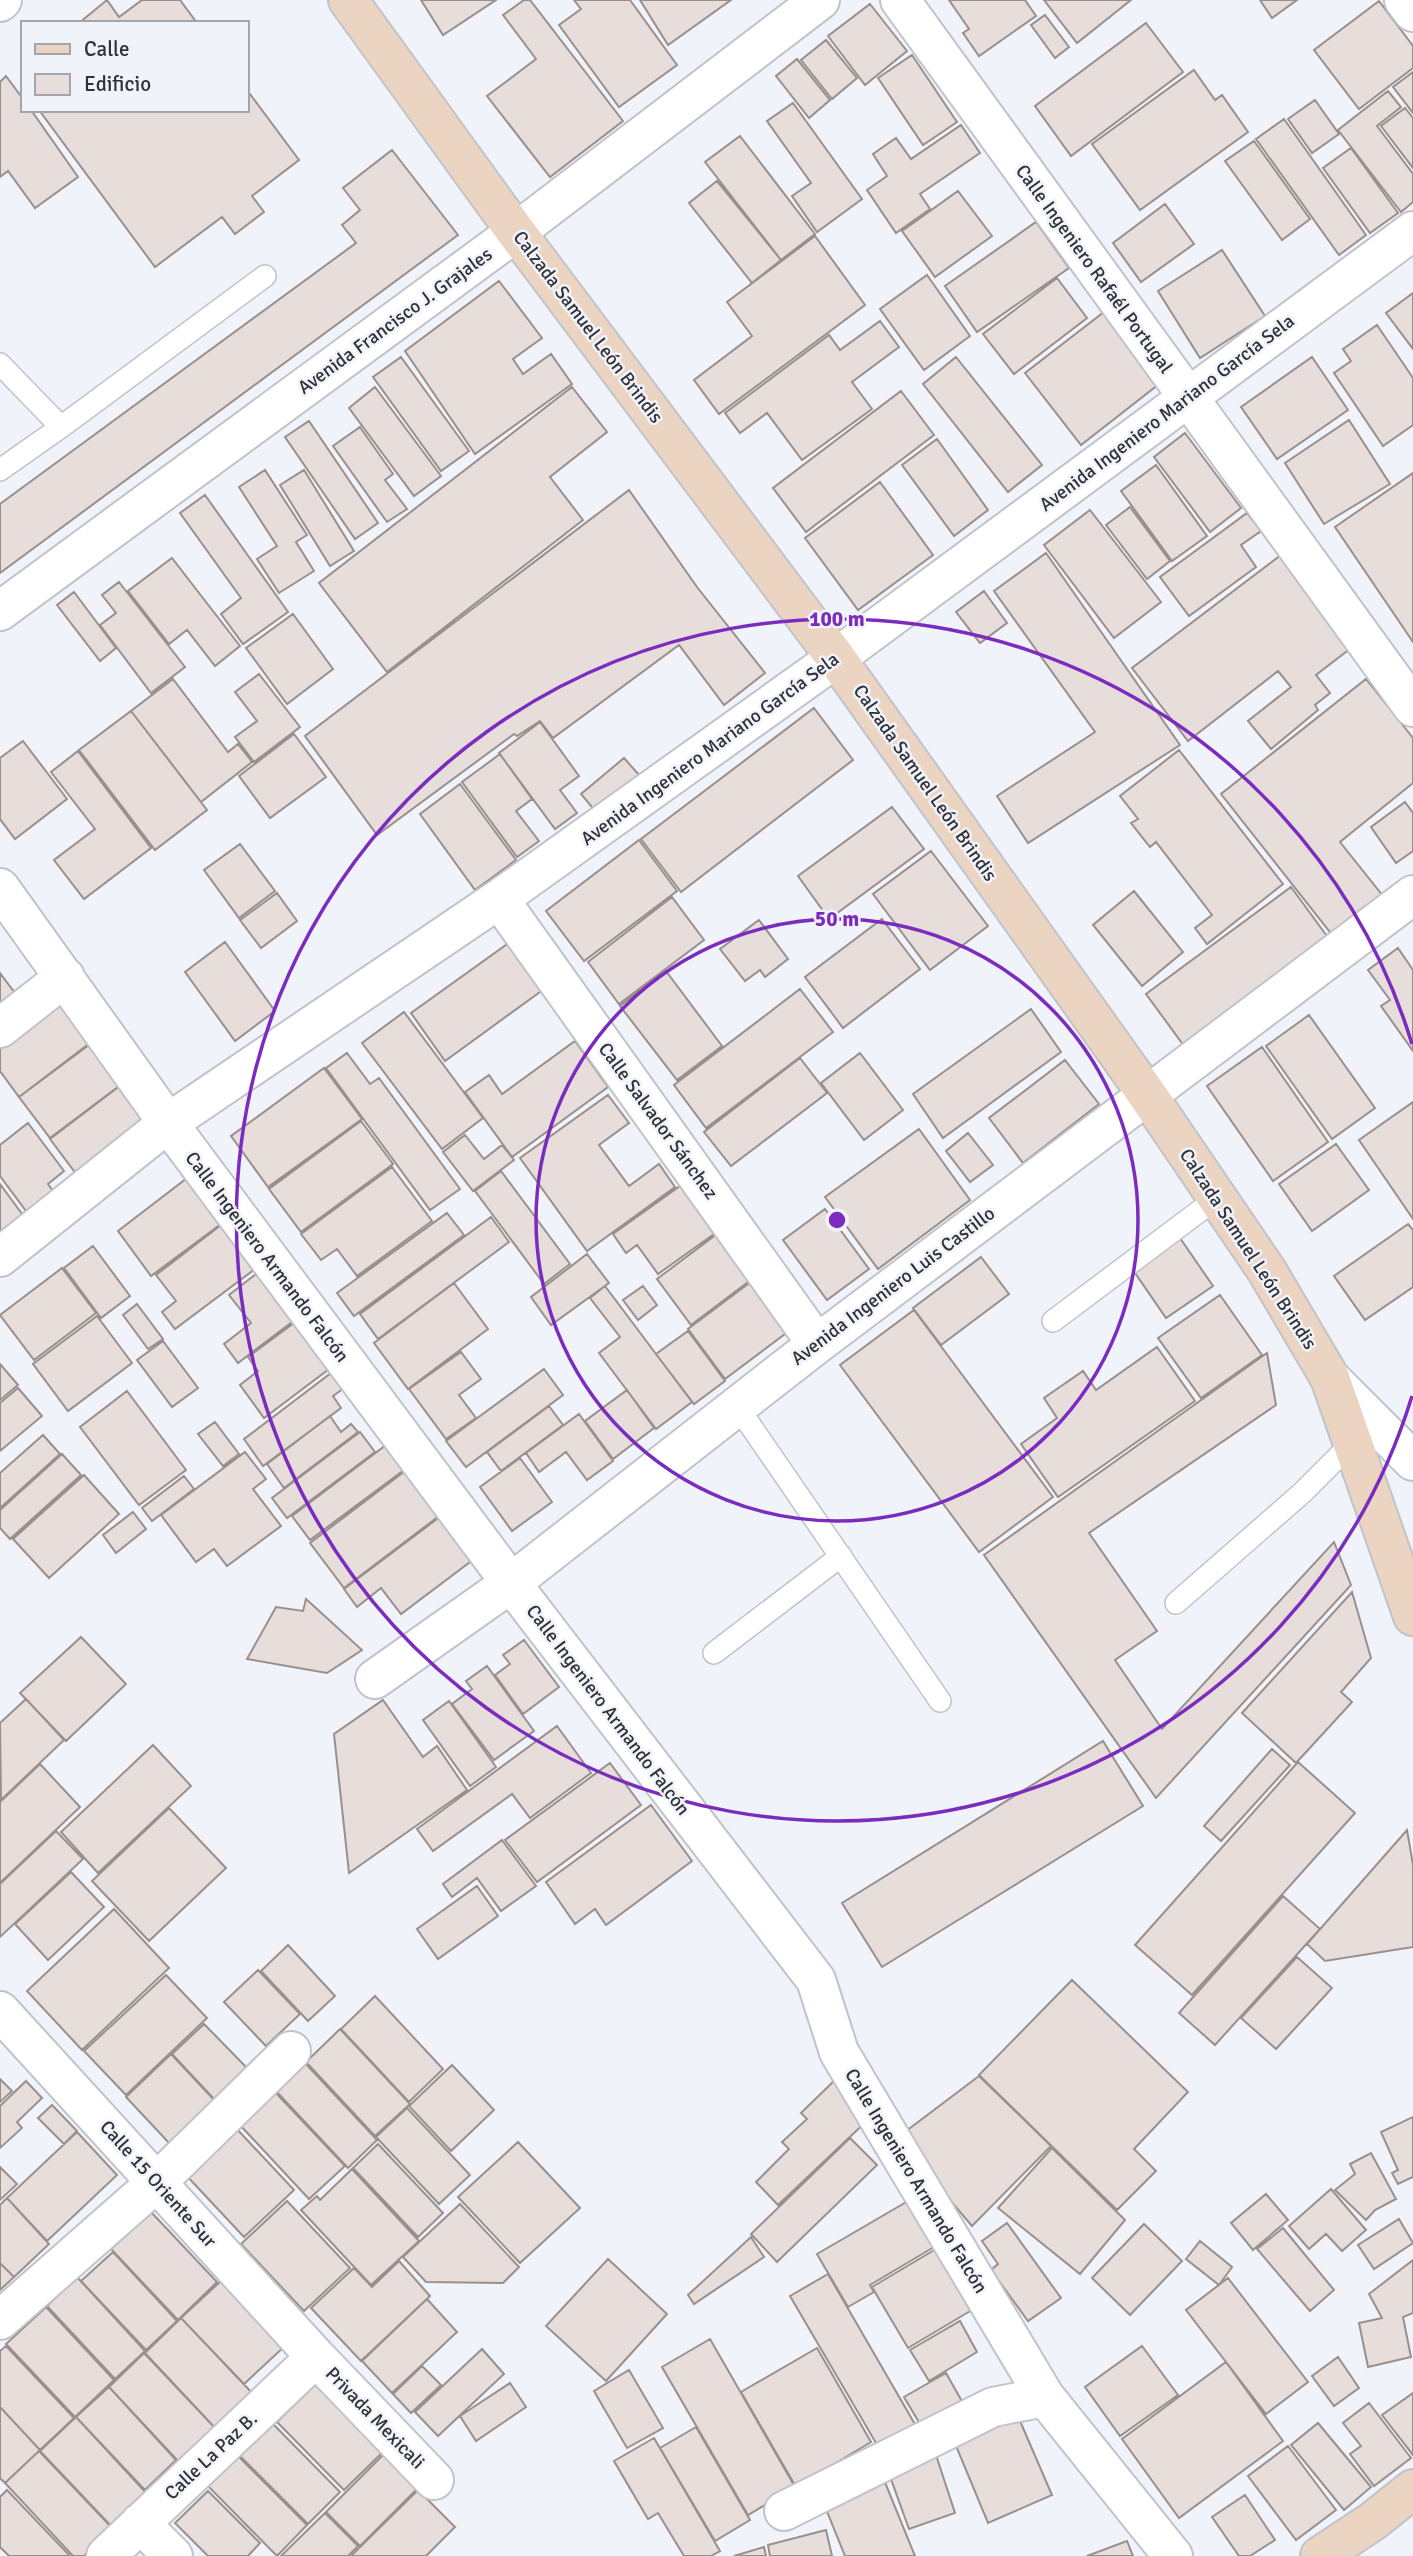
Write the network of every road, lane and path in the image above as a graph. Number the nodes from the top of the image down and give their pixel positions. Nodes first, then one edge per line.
1 (348, 0) edge
2 (820, 0) edge
3 (900, 0) edge
4 (1404, 0) edge
5 (1413, 12) edge
6 (1413, 231) edge
7 (516, 232) junction
8 (265, 276) dead end
9 (0, 364) edge
10 (1187, 397) junction
11 (61, 427) junction
12 (0, 470) edge
13 (0, 611) edge
14 (836, 658) junction
15 (1413, 707) edge
16 (0, 888) edge
17 (1413, 895) edge
18 (499, 899) junction
19 (65, 977) junction
20 (0, 1028) edge
21 (1146, 1093) junction
22 (168, 1124) junction
23 (1217, 1198) junction
24 (0, 1257) edge
25 (1053, 1321) dead end
26 (817, 1344) junction
27 (1330, 1378) junction
28 (737, 1406) junction
29 (1352, 1443) junction
30 (1413, 1461) edge
31 (841, 1556) junction
32 (511, 1583) junction
33 (1176, 1603) dead end
34 (1413, 1616) edge
35 (714, 1653) dead end
36 (376, 1679) dead end
37 (940, 1701) dead end
38 (0, 2011) edge
39 (291, 2051) dead end
40 (157, 2182) junction
41 (0, 2320) edge
42 (316, 2357) junction
43 (1045, 2397) junction
44 (434, 2480) dead end
45 (1413, 2489) edge
46 (784, 2511) dead end
47 (140, 2523) junction
48 (106, 2556) edge
49 (173, 2556) edge
50 (1173, 2556) edge
51 (1320, 2556) edge

1 - 7 street, Calzada Samuel León Brindis
2 - 7 street, Avenida Francisco J. Grajales
3 - 10 street, Calle Ingeniero Rafaél Portugal
4 - 5 street
6 - 10 street, Avenida Ingeniero Mariano García Sela
7 - 13 street, Avenida Francisco J. Grajales
7 - 14 street, Calzada Samuel León Brindis
8 - 11 lane
9 - 11 lane
10 - 14 street, Avenida Ingeniero Mariano García Sela
10 - 15 street, Calle Ingeniero Rafaél Portugal
11 - 12 lane
14 - 18 street, Avenida Ingeniero Mariano García Sela
14 - 21 street, Calzada Samuel León Brindis
16 - 19 street, Calle Ingeniero Armando Falcón
17 - 21 street, Avenida Ingeniero Luis Castillo
18 - 22 street, Avenida Ingeniero Mariano García Sela
18 - 26 street, Calle Salvador Sánchez
19 - 20 street
19 - 22 street, Calle Ingeniero Armando Falcón
21 - 23 street, Calzada Samuel León Brindis
21 - 26 street, Avenida Ingeniero Luis Castillo
22 - 24 street, Avenida Ingeniero Mariano García Sela
22 - 32 street, Calle Ingeniero Armando Falcón
23 - 25 lane
23 - 27 street, Calzada Samuel León Brindis
26 - 28 street, Avenida Ingeniero Luis Castillo
27 - 29 street, Calzada Samuel León Brindis
27 - 30 street
28 - 31 lane
28 - 32 street, Avenida Ingeniero Luis Castillo
29 - 33 lane
29 - 34 street, Calzada Samuel León Brindis
31 - 35 lane
31 - 37 lane
32 - 36 street, Avenida Ingeniero Luis Castillo
32 - 43 street, Calle Ingeniero Armando Falcón
38 - 40 street, Calle 15 Oriente Sur
39 - 40 street
40 - 41 street
40 - 42 street, Calle 15 Oriente Sur
42 - 44 street, Privada Mexicali
42 - 47 street, Calle La Paz B.
43 - 46 street
43 - 50 street, Calle Ingeniero Armando Falcón
45 - 51 street
47 - 48 street, Calle La Paz B.
47 - 49 street

